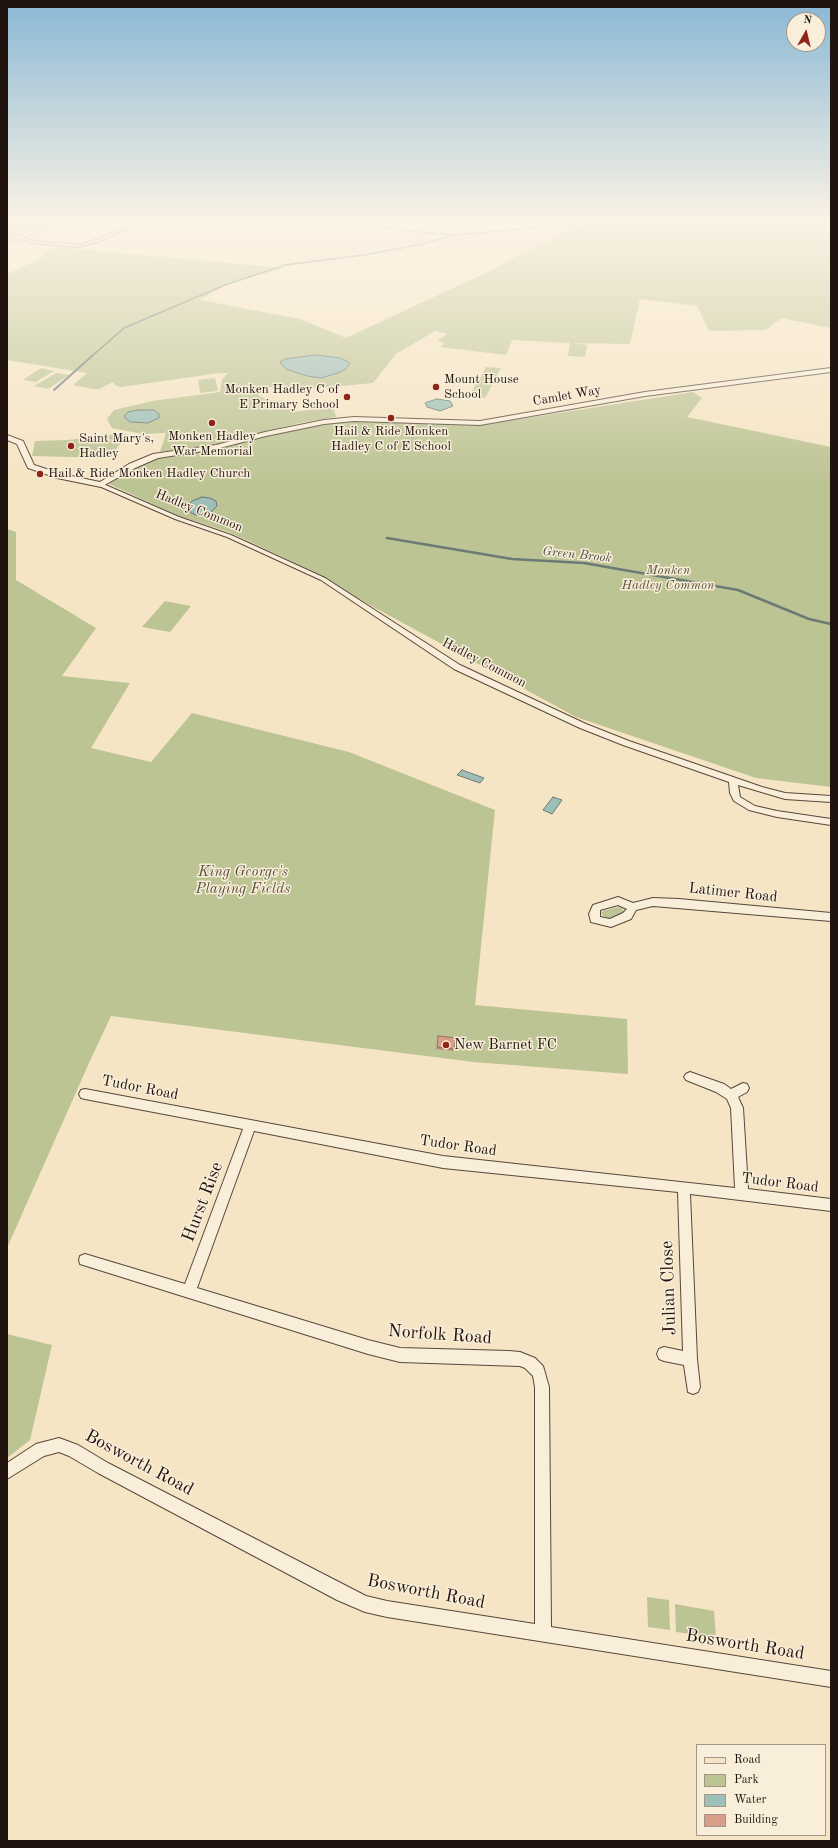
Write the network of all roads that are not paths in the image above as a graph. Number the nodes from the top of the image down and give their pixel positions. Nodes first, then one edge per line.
1 (831, 370) edge
2 (7, 437) edge
3 (101, 485) junction
4 (733, 781) junction
5 (831, 799) edge
6 (831, 822) edge
7 (633, 907) dead end
8 (831, 917) edge
9 (690, 1077) dead end
10 (743, 1088) dead end
11 (84, 1094) dead end
12 (731, 1095) junction
13 (251, 1125) junction
14 (684, 1187) junction
15 (742, 1194) junction
16 (831, 1205) edge
17 (86, 1260) dead end
18 (189, 1291) junction
19 (664, 1354) dead end
20 (690, 1359) junction
21 (692, 1387) dead end
22 (7, 1472) edge
23 (543, 1633) junction
24 (831, 1679) edge

1 - 3 street, Camlet Way
2 - 3 street
3 - 4 street, Hadley Common
4 - 5 street, Hadley Common
4 - 6 street
7 - 8 street, Latimer Road
9 - 12 street
10 - 12 street
11 - 13 street, Tudor Road
12 - 15 street
13 - 14 street, Tudor Road
13 - 18 street, Hurst Rise
14 - 15 street, Tudor Road
14 - 20 street, Julian Close
15 - 16 street, Tudor Road
17 - 18 street, Norfolk Road
18 - 23 street, Norfolk Road
19 - 20 street
20 - 21 street, Julian Close
22 - 23 street, Bosworth Road
23 - 24 street, Bosworth Road

